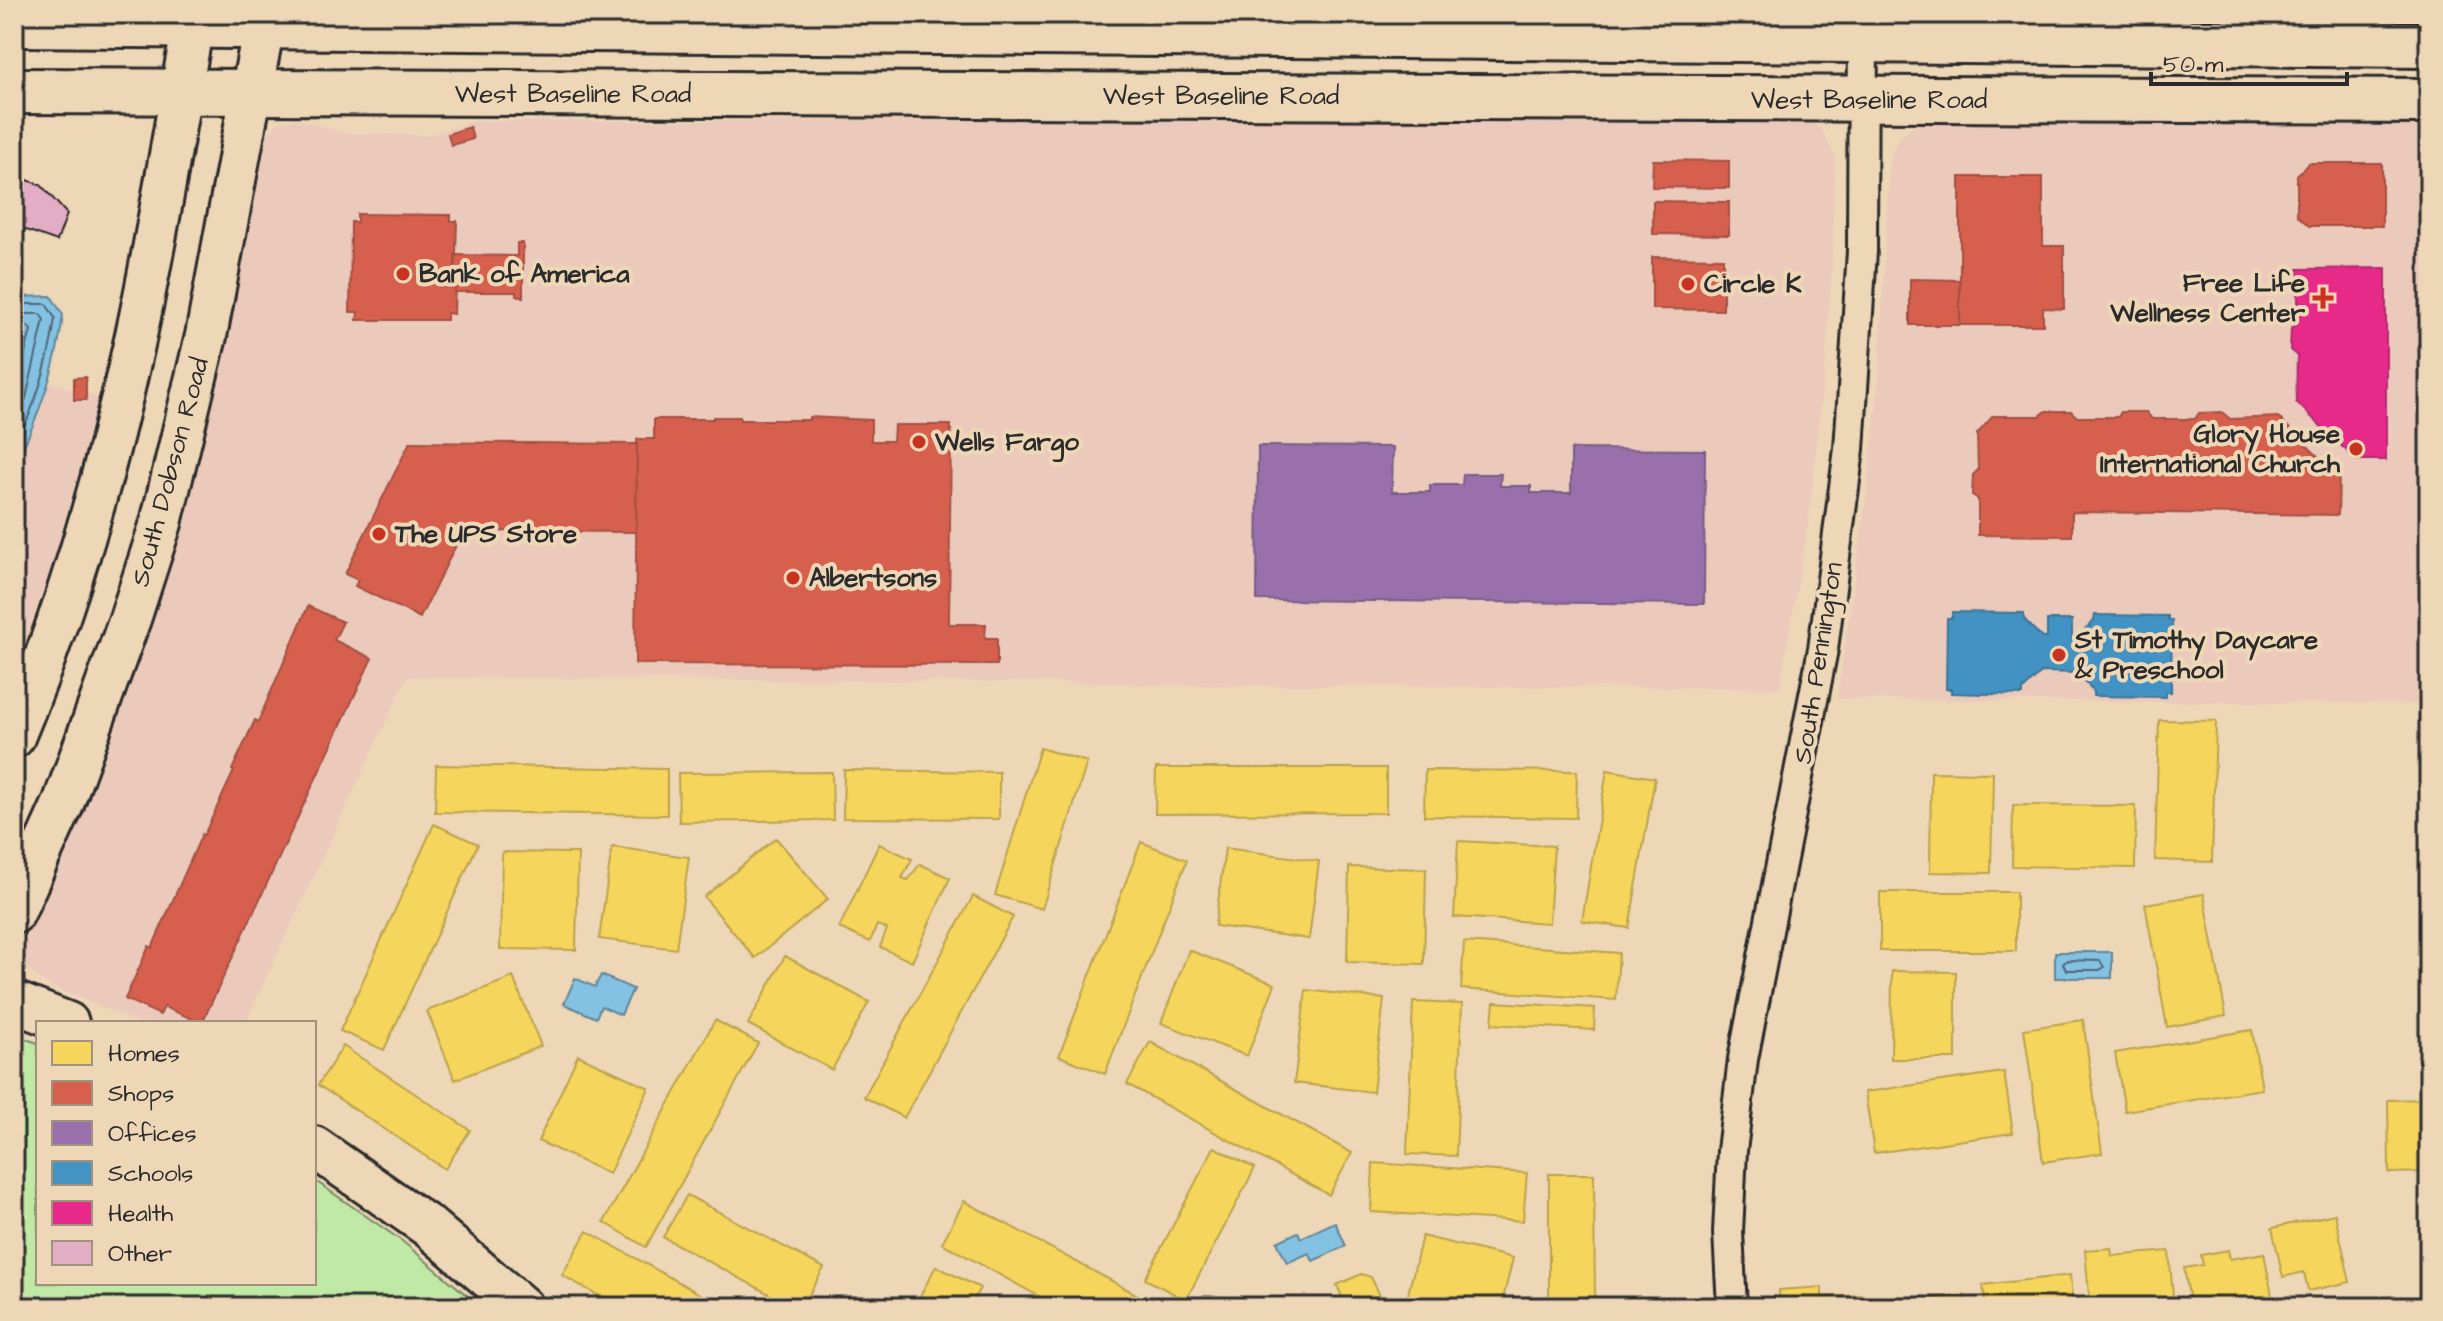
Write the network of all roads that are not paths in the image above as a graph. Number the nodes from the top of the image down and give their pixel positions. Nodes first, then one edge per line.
1 (194, 19) edge
2 (265, 20) edge
3 (14, 24) edge
4 (1863, 28) edge
5 (2429, 45) edge
6 (14, 91) edge
7 (180, 94) junction
8 (251, 94) junction
9 (1862, 99) junction
10 (2429, 101) edge
11 (14, 737) edge
12 (14, 913) edge
13 (14, 1002) edge
14 (63, 1021) edge
15 (316, 1148) edge
16 (522, 1307) edge
17 (1732, 1307) edge

1 - 2 main road
1 - 3 main road
1 - 7 main road
2 - 4 main road
2 - 8 main road, South Dobson Road
4 - 5 main road
4 - 9 street, South Pennington
6 - 7 main road, West Baseline Road
7 - 8 main road, West Baseline Road
7 - 11 main road
8 - 9 main road, West Baseline Road
8 - 12 main road, South Dobson Road
9 - 10 main road, West Baseline Road
9 - 17 street, South Pennington
13 - 14 main road
15 - 16 main road

